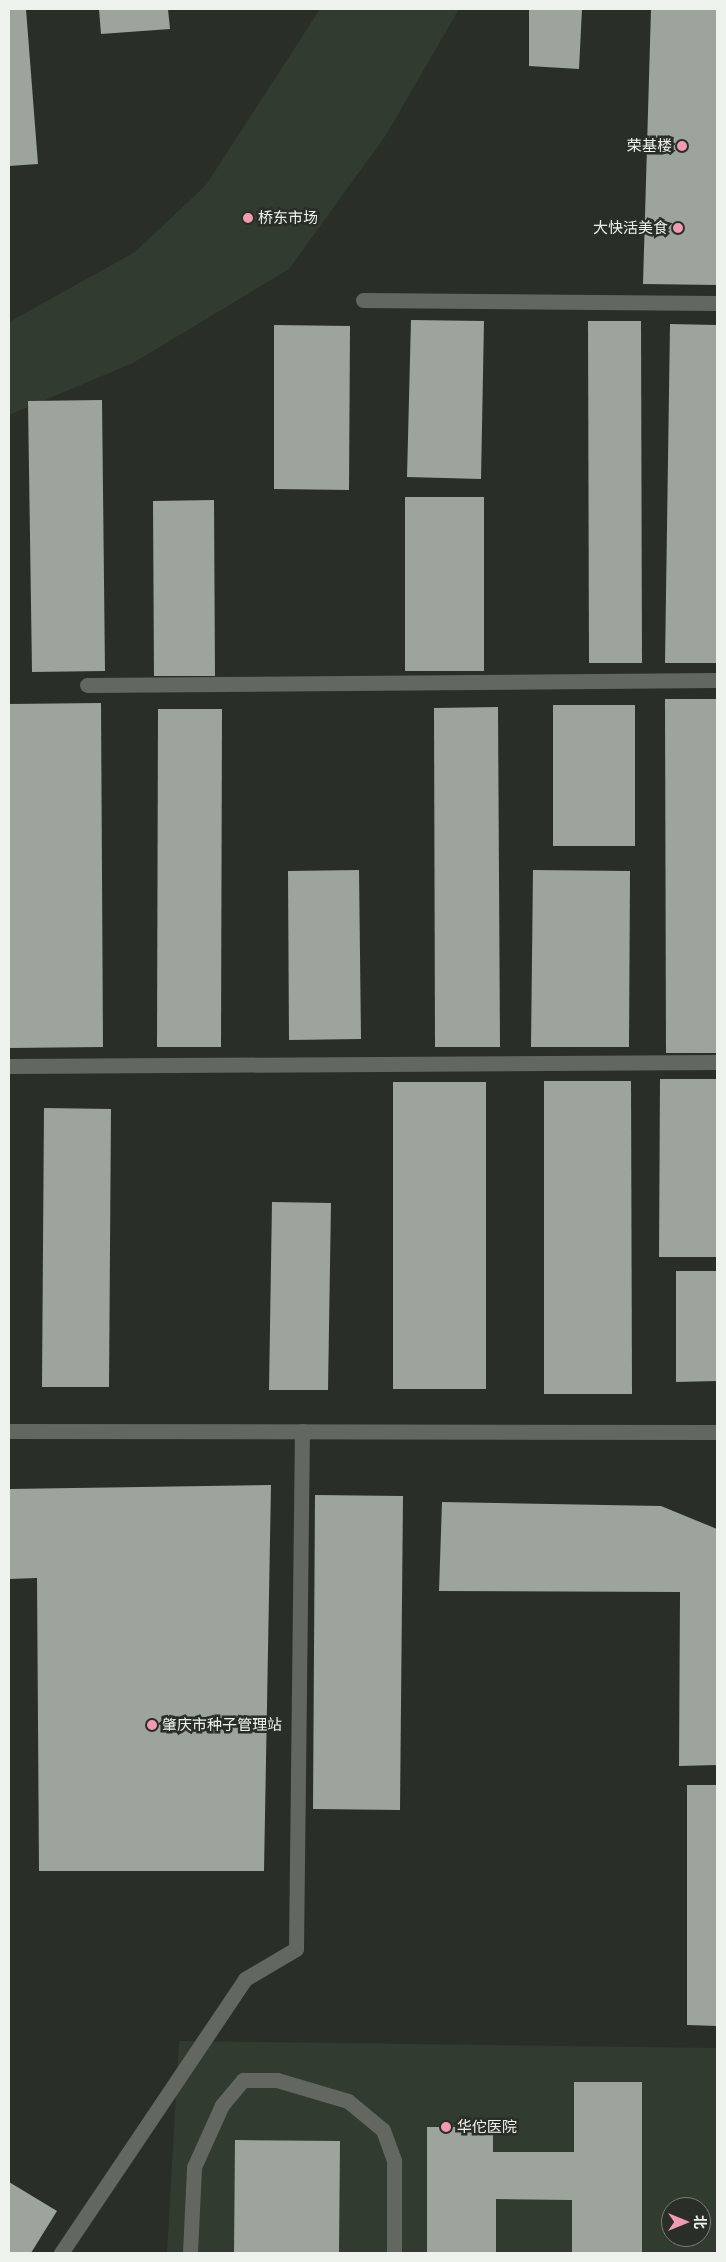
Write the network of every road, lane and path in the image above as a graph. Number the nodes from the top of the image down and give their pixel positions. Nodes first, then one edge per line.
1 (363, 300) dead end
2 (717, 303) edge
3 (717, 680) edge
4 (87, 685) dead end
5 (717, 1062) edge
6 (9, 1066) edge
7 (9, 1431) edge
8 (302, 1431) junction
9 (717, 1432) edge
10 (61, 2253) edge
11 (190, 2253) edge
12 (394, 2253) edge

1 - 2 street
3 - 4 street
5 - 6 street
7 - 8 street
8 - 9 street
8 - 10 street
11 - 12 street

